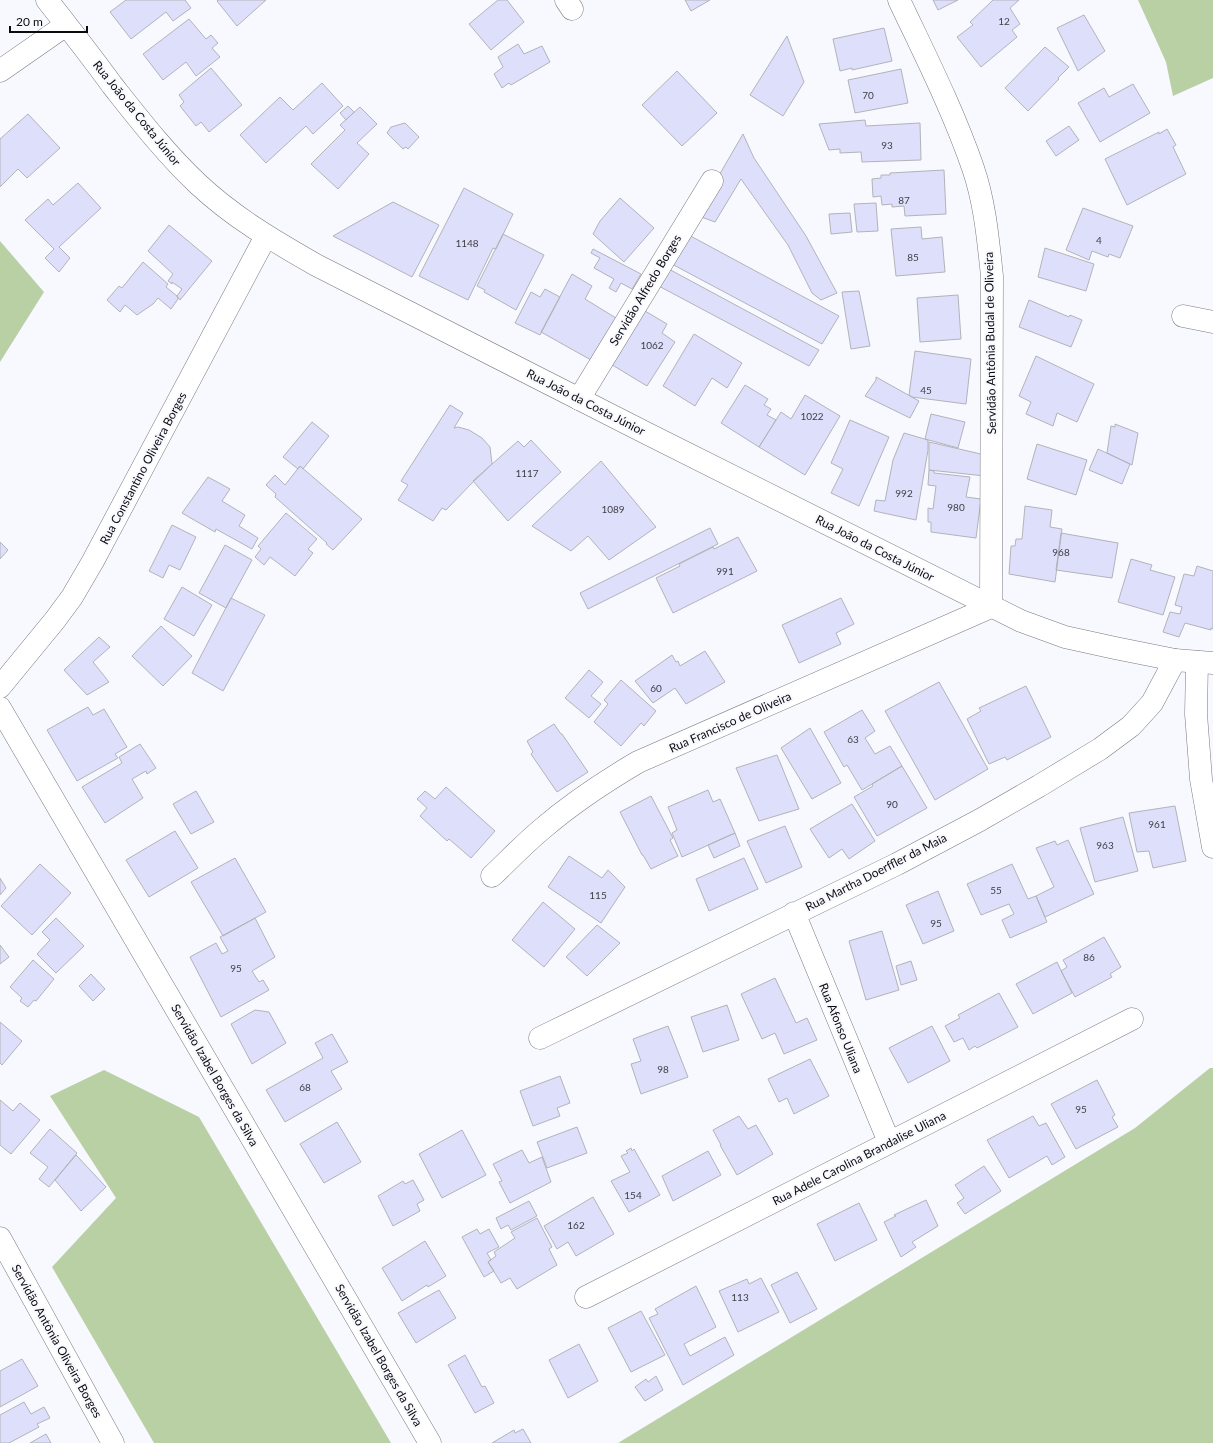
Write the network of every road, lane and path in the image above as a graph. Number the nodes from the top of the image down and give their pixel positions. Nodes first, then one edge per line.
1 (48, 0) edge
2 (900, 0) edge
3 (66, 25) junction
4 (0, 71) edge
5 (712, 181) dead end
6 (266, 236) junction
7 (1183, 316) dead end
8 (1213, 322) edge
9 (579, 399) junction
10 (992, 607) junction
11 (1175, 660) junction
12 (1205, 662) edge
13 (0, 687) edge
14 (0, 708) edge
15 (1213, 847) edge
16 (492, 876) dead end
17 (794, 913) junction
18 (1132, 1019) dead end
19 (540, 1038) dead end
20 (888, 1142) junction
21 (0, 1238) edge
22 (586, 1297) dead end
23 (113, 1443) edge
24 (430, 1443) edge

1 - 3 street, Rua João da Costa Júnior
2 - 10 street, Servidão Antônia Budal de Oliveira
3 - 4 street
3 - 6 street, Rua João da Costa Júnior
5 - 9 street, Servidão Alfredo Borges
6 - 9 street, Rua João da Costa Júnior
6 - 13 street, Rua Constantino Oliveira Borges
7 - 8 street
9 - 10 street, Rua João da Costa Júnior
10 - 11 street, Rua João da Costa Júnior
10 - 16 street, Rua Francisco de Oliveira
11 - 12 street, Rua João da Costa Júnior
11 - 17 street, Rua Martha Doerffler da Maia
12 - 15 street
14 - 24 street, Servidão Izabel Borges da Silva
17 - 19 street, Rua Martha Doerffler da Maia
17 - 20 street, Rua Afonso Uliana
18 - 20 street, Rua Adele Carolina Brandalise Uliana
20 - 22 street, Rua Adele Carolina Brandalise Uliana
21 - 23 street, Servidão Antônia Oliveira Borges

